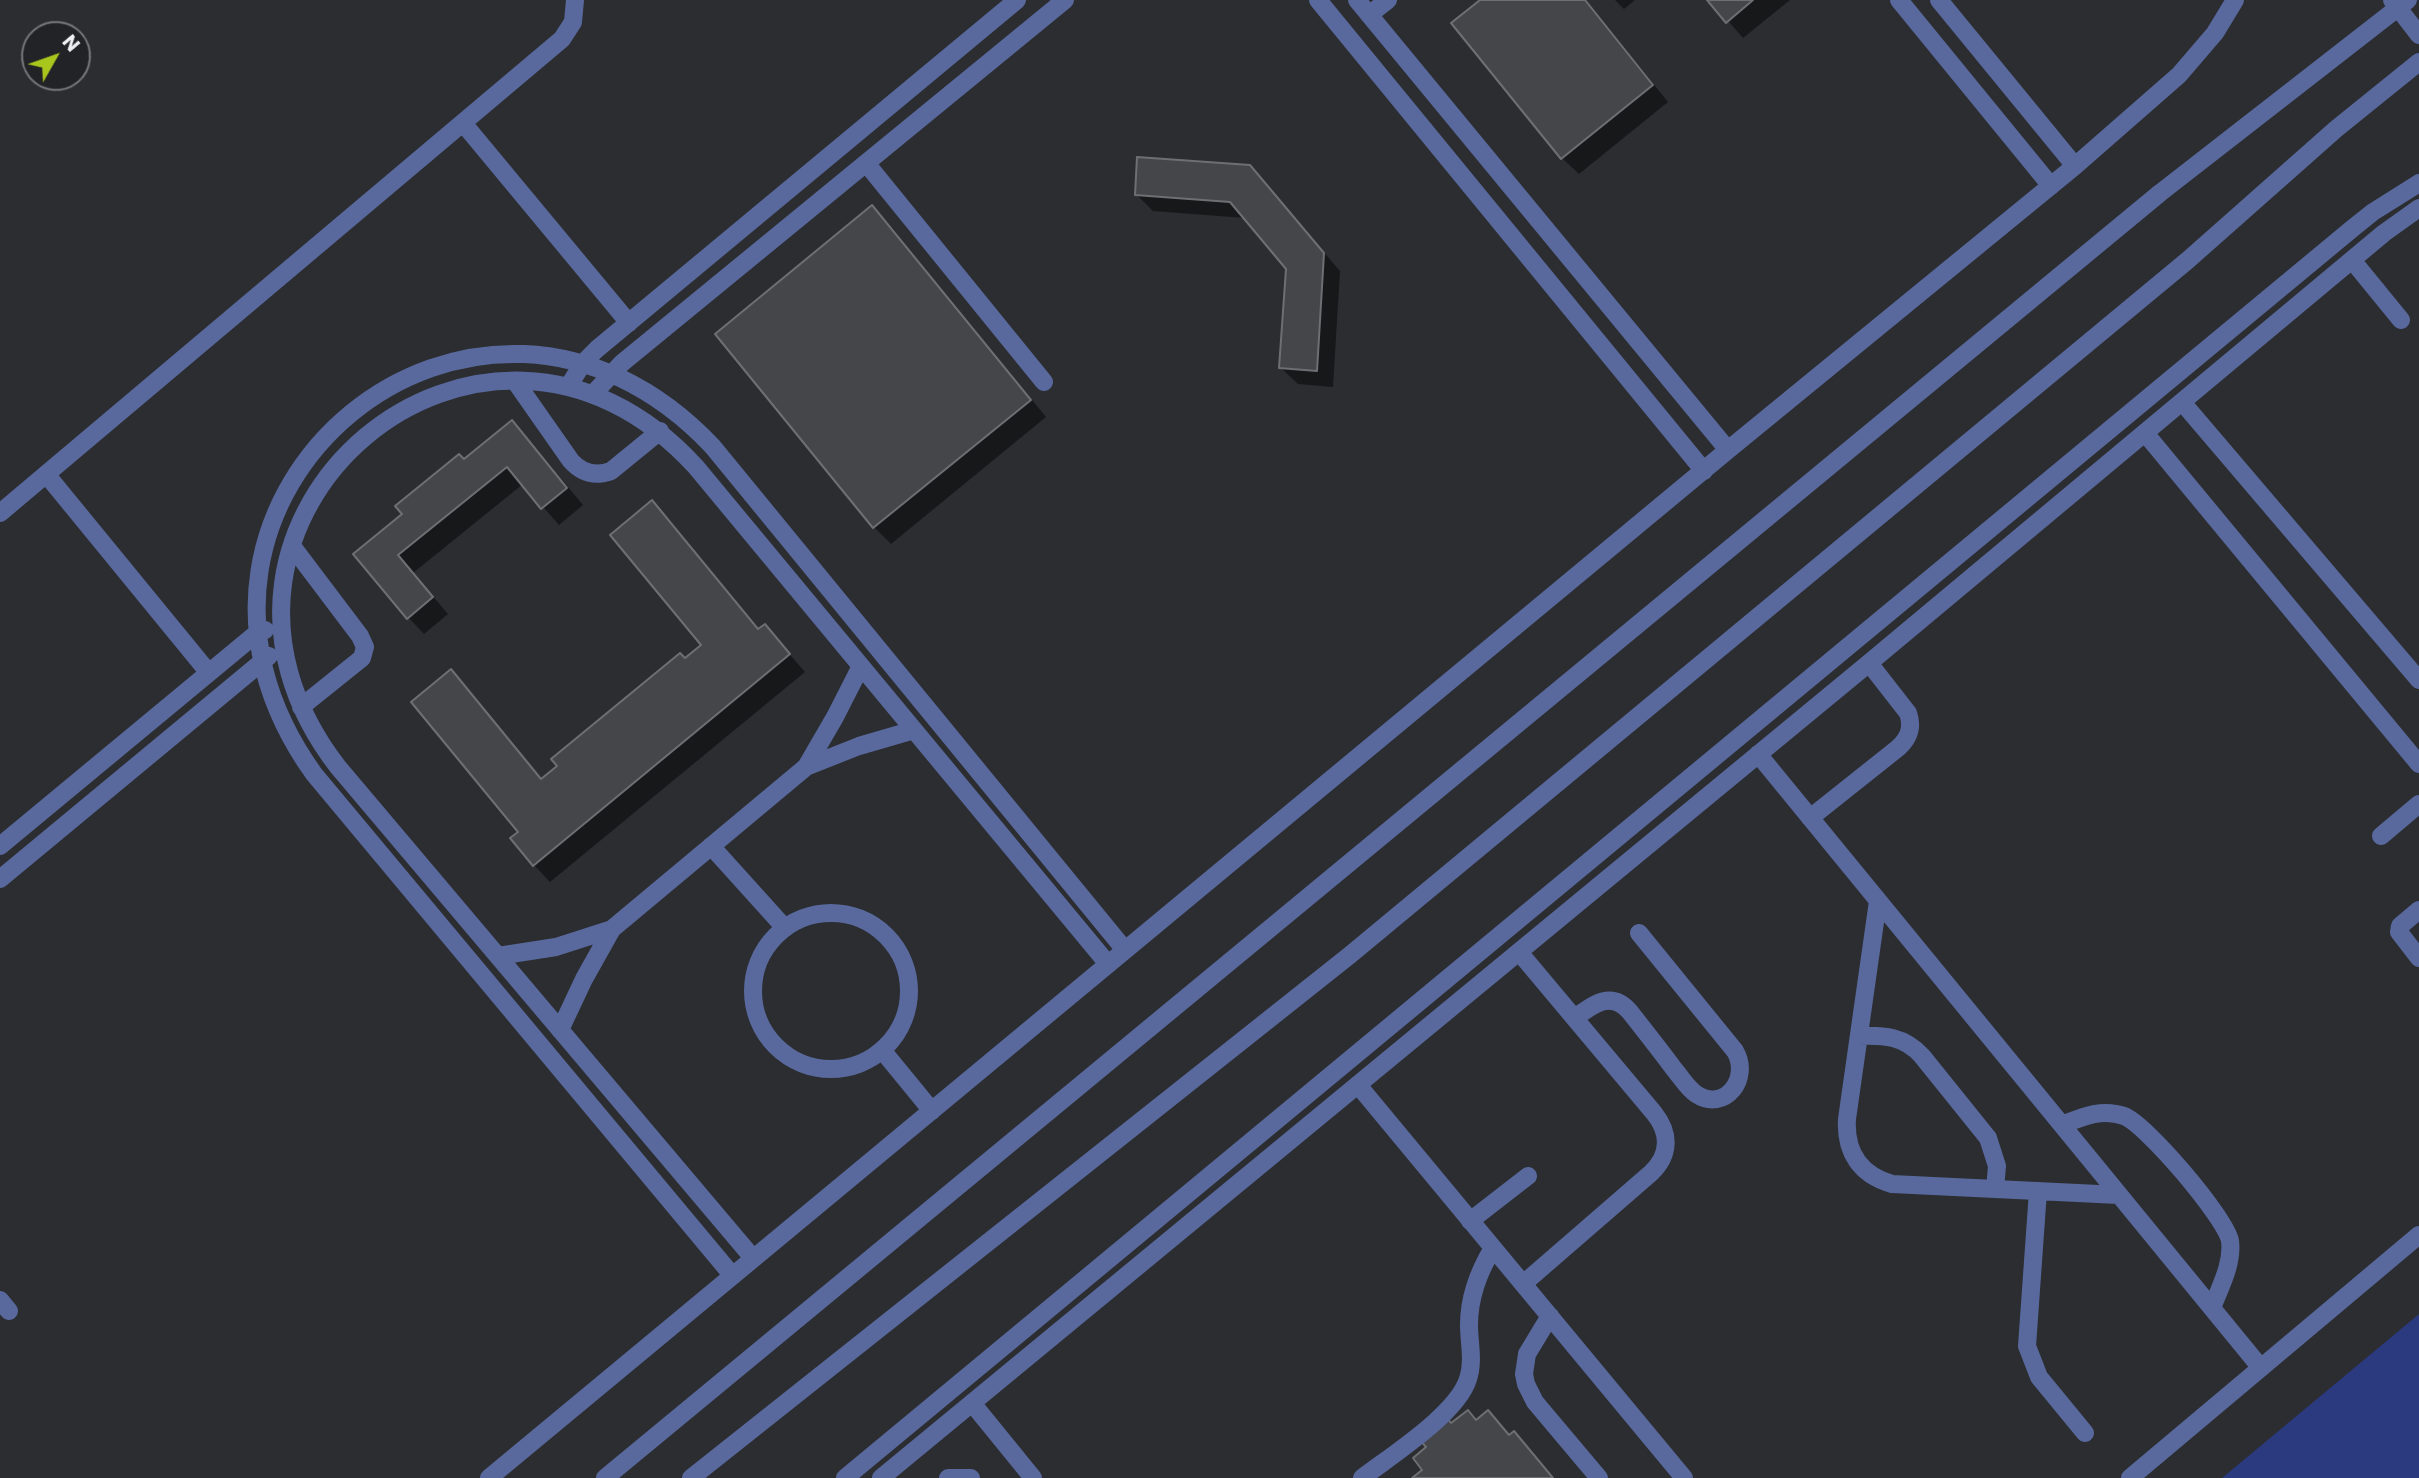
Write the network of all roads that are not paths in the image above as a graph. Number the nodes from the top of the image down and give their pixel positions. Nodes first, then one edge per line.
1 (575, 0) edge
2 (1017, 0) edge
3 (1066, 0) edge
4 (1318, 0) edge
5 (1357, 0) edge
6 (1388, 0) edge
7 (1899, 0) edge
8 (1938, 0) edge
9 (2235, 0) edge
10 (2399, 3) edge
11 (1369, 15) junction
12 (2419, 34) edge
13 (2419, 62) edge
14 (463, 123) junction
15 (866, 163) junction
16 (2075, 166) junction
17 (2419, 183) edge
18 (2050, 186) junction
19 (2419, 208) edge
20 (2352, 260) junction
21 (2402, 320) dead end
22 (629, 323) junction
23 (583, 363) junction
24 (611, 373) junction
25 (515, 381) junction
26 (1044, 382) dead end
27 (568, 387) junction
28 (593, 394) junction
29 (2182, 402) junction
30 (660, 431) junction
31 (2146, 433) junction
32 (1728, 450) junction
33 (1704, 471) junction
34 (46, 474) junction
35 (0, 513) edge
36 (292, 546) junction
37 (282, 627) junction
38 (257, 633) junction
39 (285, 652) junction
40 (261, 660) junction
41 (1869, 663) junction
42 (861, 666) junction
43 (209, 673) junction
44 (2419, 680) edge
45 (301, 707) junction
46 (914, 730) junction
47 (1758, 754) junction
48 (2419, 764) edge
49 (806, 767) junction
50 (2419, 804) edge
51 (1810, 818) junction
52 (2381, 836) dead end
53 (1, 844) edge
54 (711, 846) junction
55 (0, 879) edge
56 (1878, 901) junction
57 (2419, 910) edge
58 (785, 928) junction
59 (612, 929) junction
60 (1639, 933) dead end
61 (1125, 950) junction
62 (1519, 952) junction
63 (498, 956) junction
64 (2419, 958) edge
65 (1108, 964) junction
66 (1575, 1018) junction
67 (560, 1030) junction
68 (1858, 1036) junction
69 (882, 1050) junction
70 (1358, 1085) junction
71 (932, 1111) junction
72 (2062, 1125) junction
73 (1528, 1176) dead end
74 (1995, 1189) junction
75 (2038, 1191) junction
76 (2119, 1195) junction
77 (1470, 1220) junction
78 (2419, 1235) edge
79 (1493, 1248) junction
80 (753, 1258) junction
81 (732, 1275) junction
82 (1523, 1284) junction
83 (2212, 1308) junction
84 (1550, 1316) junction
85 (2261, 1368) junction
86 (971, 1404) junction
87 (2085, 1433) dead end
88 (489, 1478) edge
89 (605, 1478) edge
90 (691, 1478) edge
91 (845, 1478) edge
92 (881, 1478) edge
93 (948, 1478) edge
94 (971, 1478) edge
95 (1033, 1478) edge
96 (1362, 1478) edge
97 (1599, 1478) edge
98 (1684, 1478) edge
99 (2130, 1478) edge

1 - 14 street
2 - 22 street
3 - 15 street
4 - 33 street
5 - 11 street
6 - 11 street
7 - 18 street
8 - 16 street
9 - 16 street
10 - 12 street
10 - 89 street
11 - 32 street
13 - 90 street
14 - 22 street
14 - 34 street
15 - 24 street
15 - 26 street
16 - 18 street
17 - 91 street
18 - 32 street
19 - 20 street
20 - 21 street
20 - 29 street
22 - 23 street
23 - 24 street
23 - 27 street
23 - 38 street
24 - 28 street
24 - 61 street
25 - 27 street
25 - 30 street
25 - 36 street
27 - 28 street
28 - 30 street
29 - 31 street
29 - 44 street
30 - 42 street
31 - 41 street
31 - 48 street
32 - 33 street
33 - 61 street
34 - 35 street
34 - 43 street
36 - 37 street
36 - 45 street
37 - 38 street
37 - 39 street
38 - 40 street
38 - 43 street
39 - 40 street
39 - 45 street
40 - 55 street
40 - 81 street
41 - 47 street
41 - 51 street
42 - 46 street
42 - 49 street
43 - 53 street
45 - 63 street
46 - 49 street
46 - 65 street
47 - 51 street
47 - 62 street
49 - 54 street
50 - 52 street
51 - 56 street
54 - 58 street
54 - 59 street
56 - 68 street
56 - 72 street
57 - 64 street
58 - 69 street
58 - 69 street
59 - 63 street
59 - 67 street
60 - 66 street
61 - 65 street
62 - 66 street
62 - 70 street
63 - 67 street
65 - 71 street
66 - 82 street
67 - 80 street
68 - 74 street
68 - 74 street
69 - 71 street
70 - 77 street
70 - 86 street
71 - 80 street
72 - 76 street
72 - 83 street
73 - 77 street
74 - 75 street
75 - 76 street
75 - 87 street
76 - 83 street
77 - 79 street
78 - 85 street
79 - 82 street
79 - 96 street
80 - 81 street
81 - 88 street
82 - 84 street
83 - 85 street
84 - 97 street
84 - 98 street
85 - 99 street
86 - 92 street
86 - 95 street
93 - 94 street

